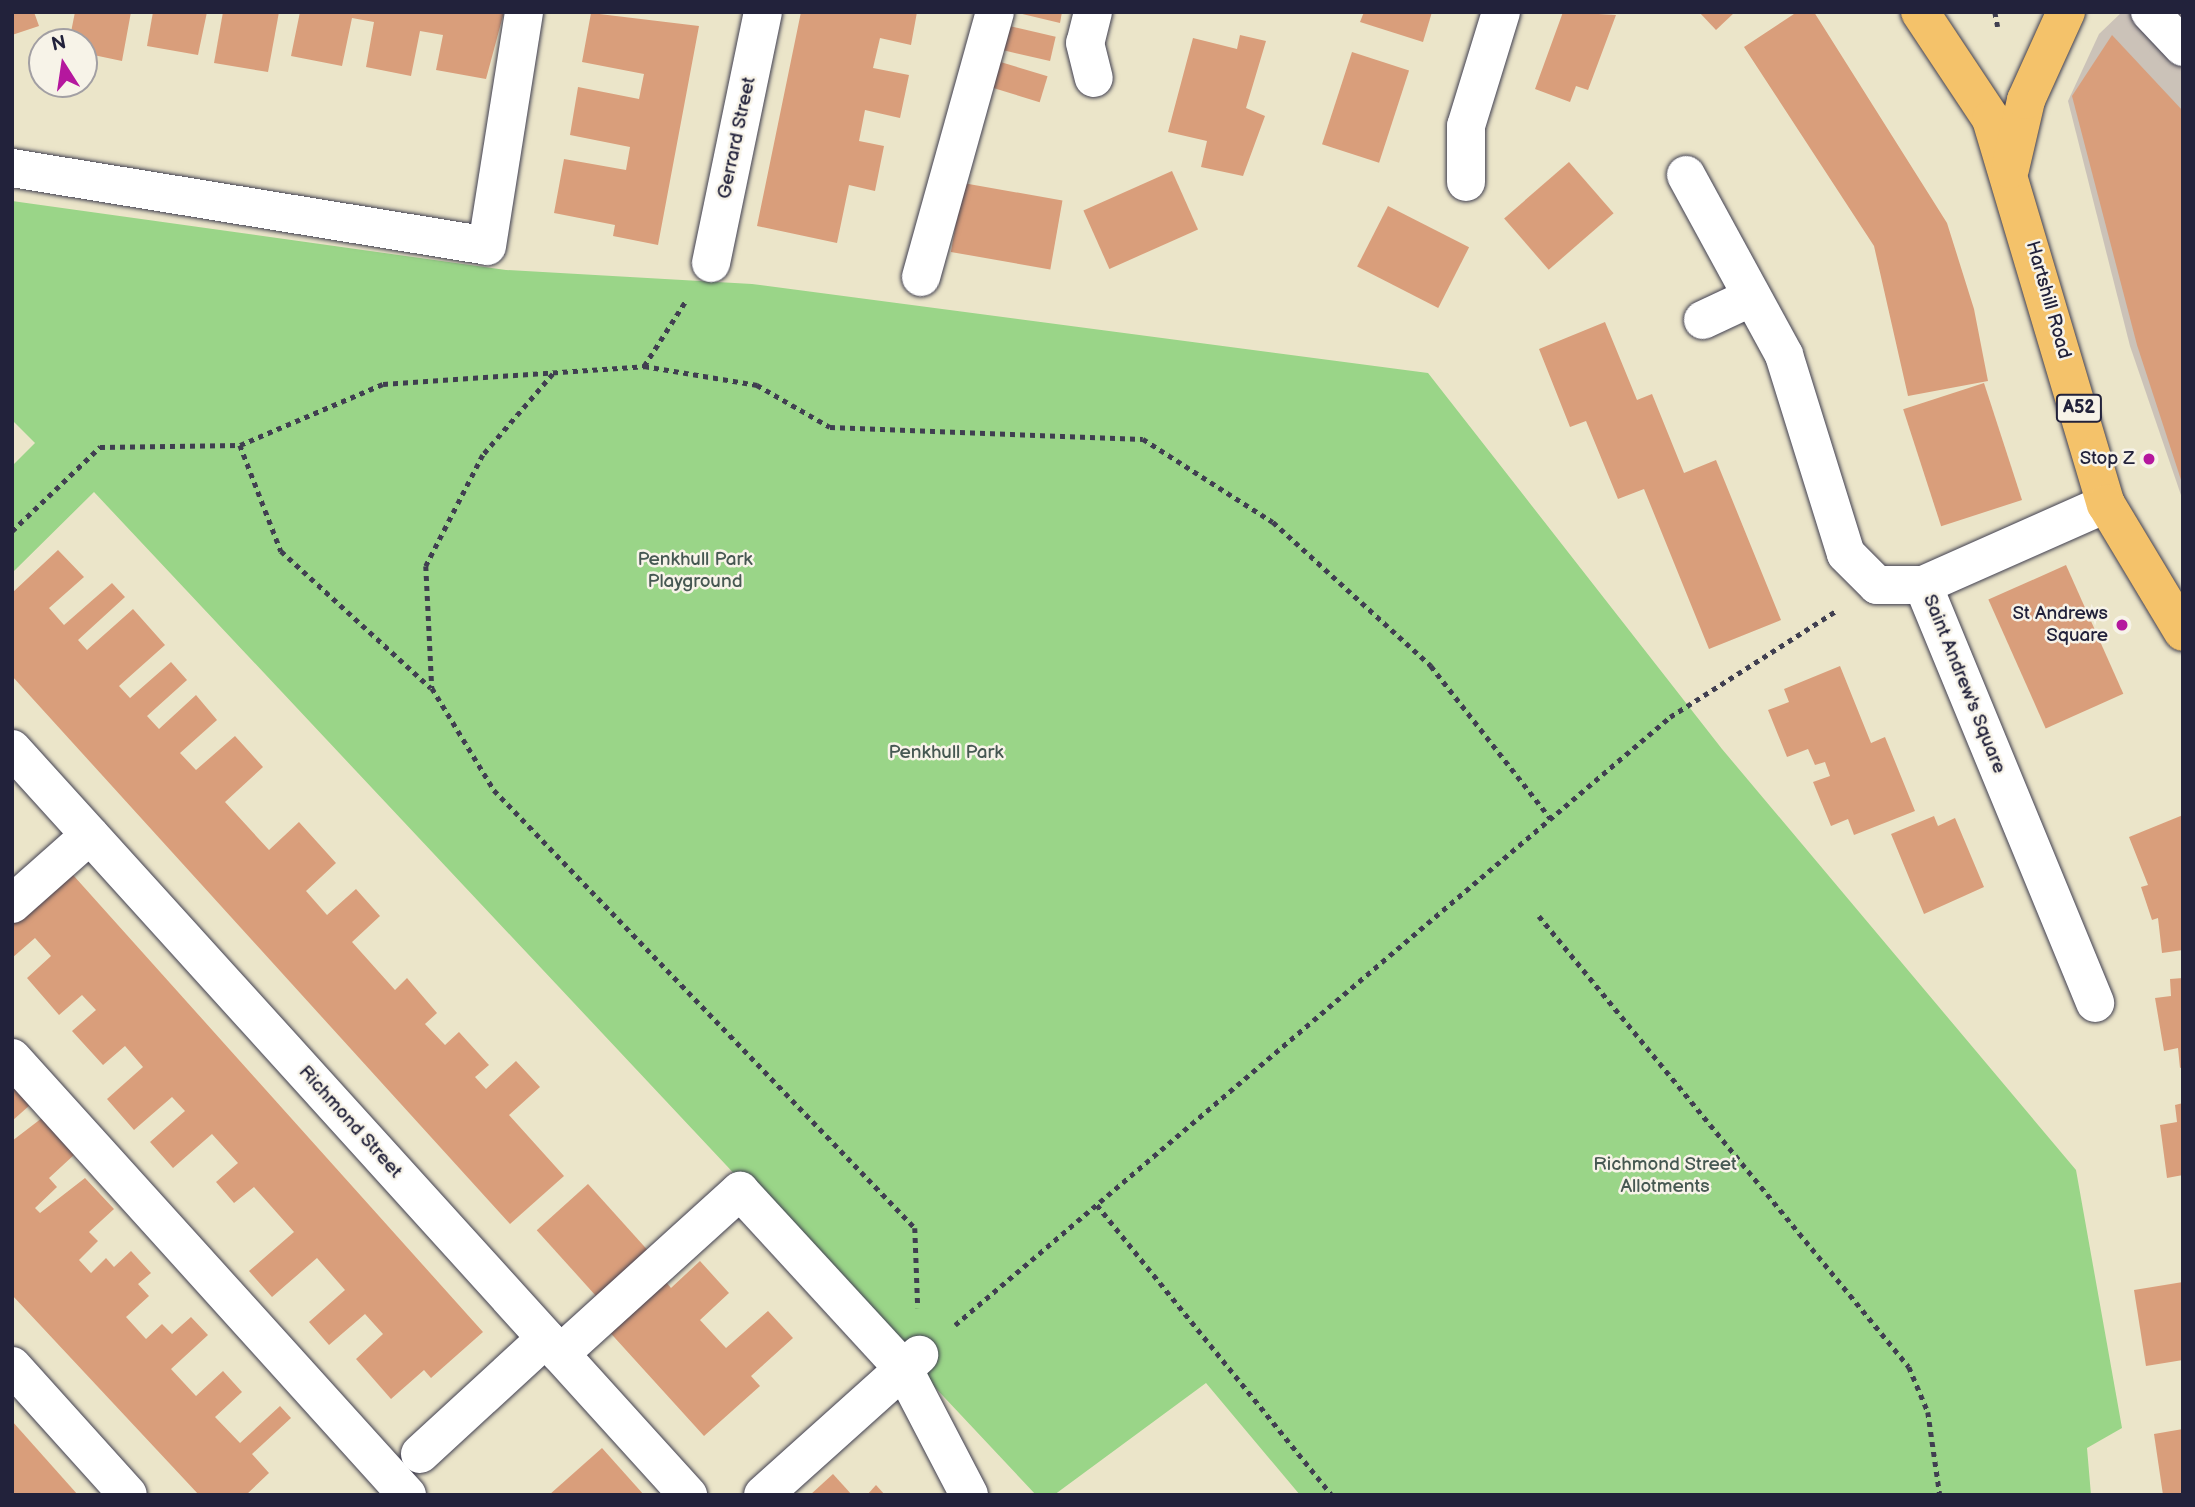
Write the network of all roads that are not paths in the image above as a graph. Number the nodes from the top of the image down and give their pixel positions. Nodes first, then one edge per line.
1 (524, 12) edge
2 (763, 12) edge
3 (995, 12) edge
4 (1093, 12) edge
5 (1501, 12) edge
6 (1920, 12) edge
7 (2066, 12) edge
8 (2150, 12) edge
9 (2183, 47) edge
10 (1094, 78) dead end
11 (12, 168) edge
12 (2010, 169) junction
13 (1686, 175) dead end
14 (1466, 182) dead end
15 (710, 263) road end
16 (921, 277) dead end
17 (1752, 297) junction
18 (1703, 320) dead end
19 (2106, 504) junction
20 (1923, 584) junction
21 (2183, 632) edge
22 (12, 749) edge
23 (90, 835) junction
24 (12, 904) edge
25 (2095, 1003) dead end
26 (12, 1058) edge
27 (553, 1346) junction
28 (911, 1362) junction
29 (12, 1366) edge
30 (420, 1454) dead end
31 (128, 1495) edge
32 (407, 1495) edge
33 (688, 1495) edge
34 (764, 1495) edge
35 (969, 1495) edge

1 - 11 street
2 - 15 street, Gerrard Street
3 - 16 street
4 - 10 street
5 - 14 street
6 - 12 main road, Hartshill Road / A52
7 - 12 main road, A52
8 - 9 street
12 - 19 main road, Hartshill Road / A52
13 - 17 street
17 - 18 street
17 - 20 street, Saint Andrew's Square
19 - 20 street
19 - 21 main road, Hartshill Road / A52
20 - 25 street, Saint Andrew's Square
22 - 23 street, Richmond Street
23 - 24 street
23 - 27 street, Richmond Street
26 - 32 street
27 - 28 street
27 - 30 street
27 - 33 street, Richmond Street
28 - 34 street
28 - 35 street
29 - 31 street

